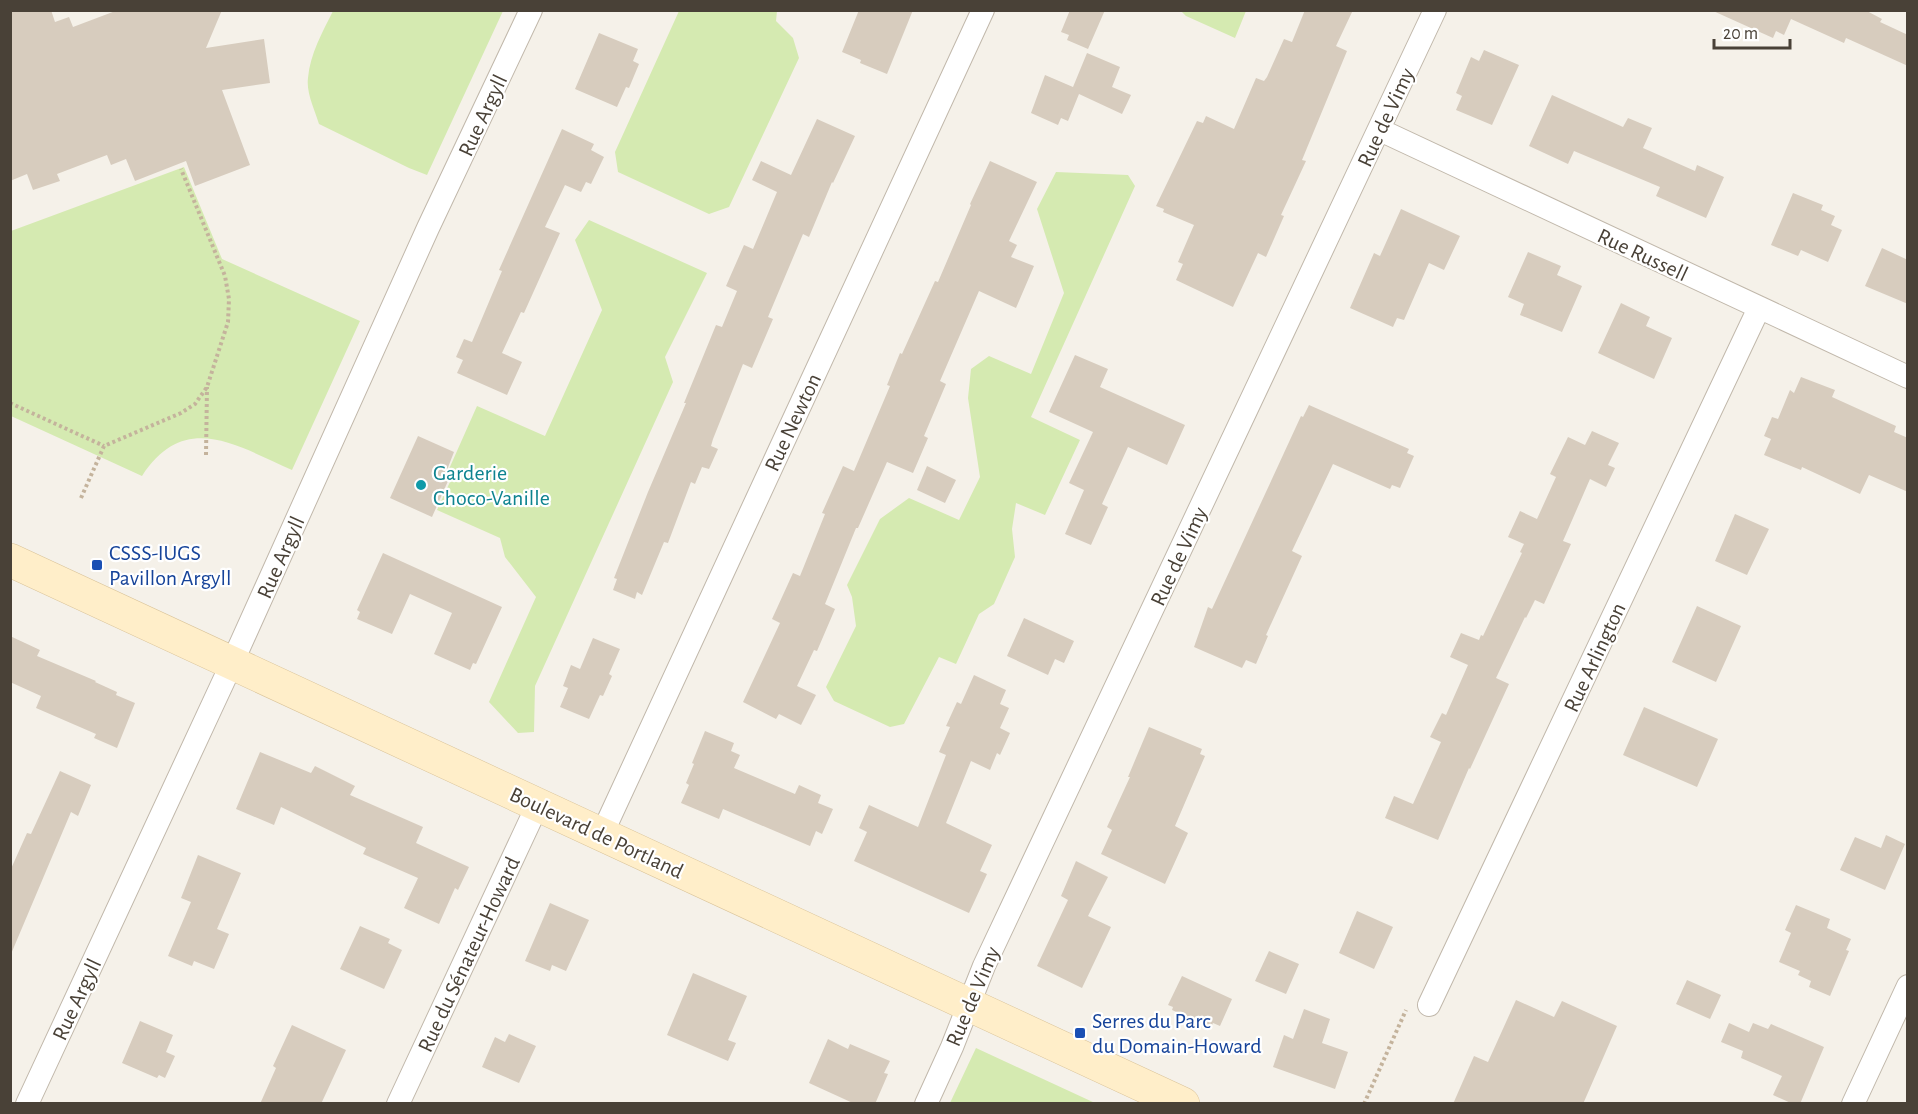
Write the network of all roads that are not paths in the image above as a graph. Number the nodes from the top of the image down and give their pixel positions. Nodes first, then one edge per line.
1 (531, 10) edge
2 (982, 10) edge
3 (1435, 10) edge
4 (1380, 130) junction
5 (1759, 308) junction
6 (1908, 377) edge
7 (10, 560) edge
8 (232, 663) junction
9 (538, 804) junction
10 (602, 834) junction
11 (1908, 986) edge
12 (969, 1004) junction
13 (1428, 1005) road end
14 (27, 1104) edge
15 (398, 1104) edge
16 (926, 1104) edge
17 (1183, 1104) edge
18 (1853, 1104) edge

1 - 8 street, Rue Argyll
2 - 10 street, Rue Newton
3 - 4 street, Rue de Vimy
4 - 5 street, Rue Russell
4 - 12 street, Rue de Vimy
5 - 6 street, Rue Russell
5 - 13 street, Rue Arlington
7 - 8 main road, Boulevard de Portland
8 - 9 main road, Boulevard de Portland
8 - 14 street, Rue Argyll
9 - 10 main road, Boulevard de Portland
9 - 15 street, Rue du Sénateur-Howard
10 - 12 main road, Boulevard de Portland
11 - 18 street
12 - 16 street, Rue de Vimy
12 - 17 main road, Boulevard de Portland

